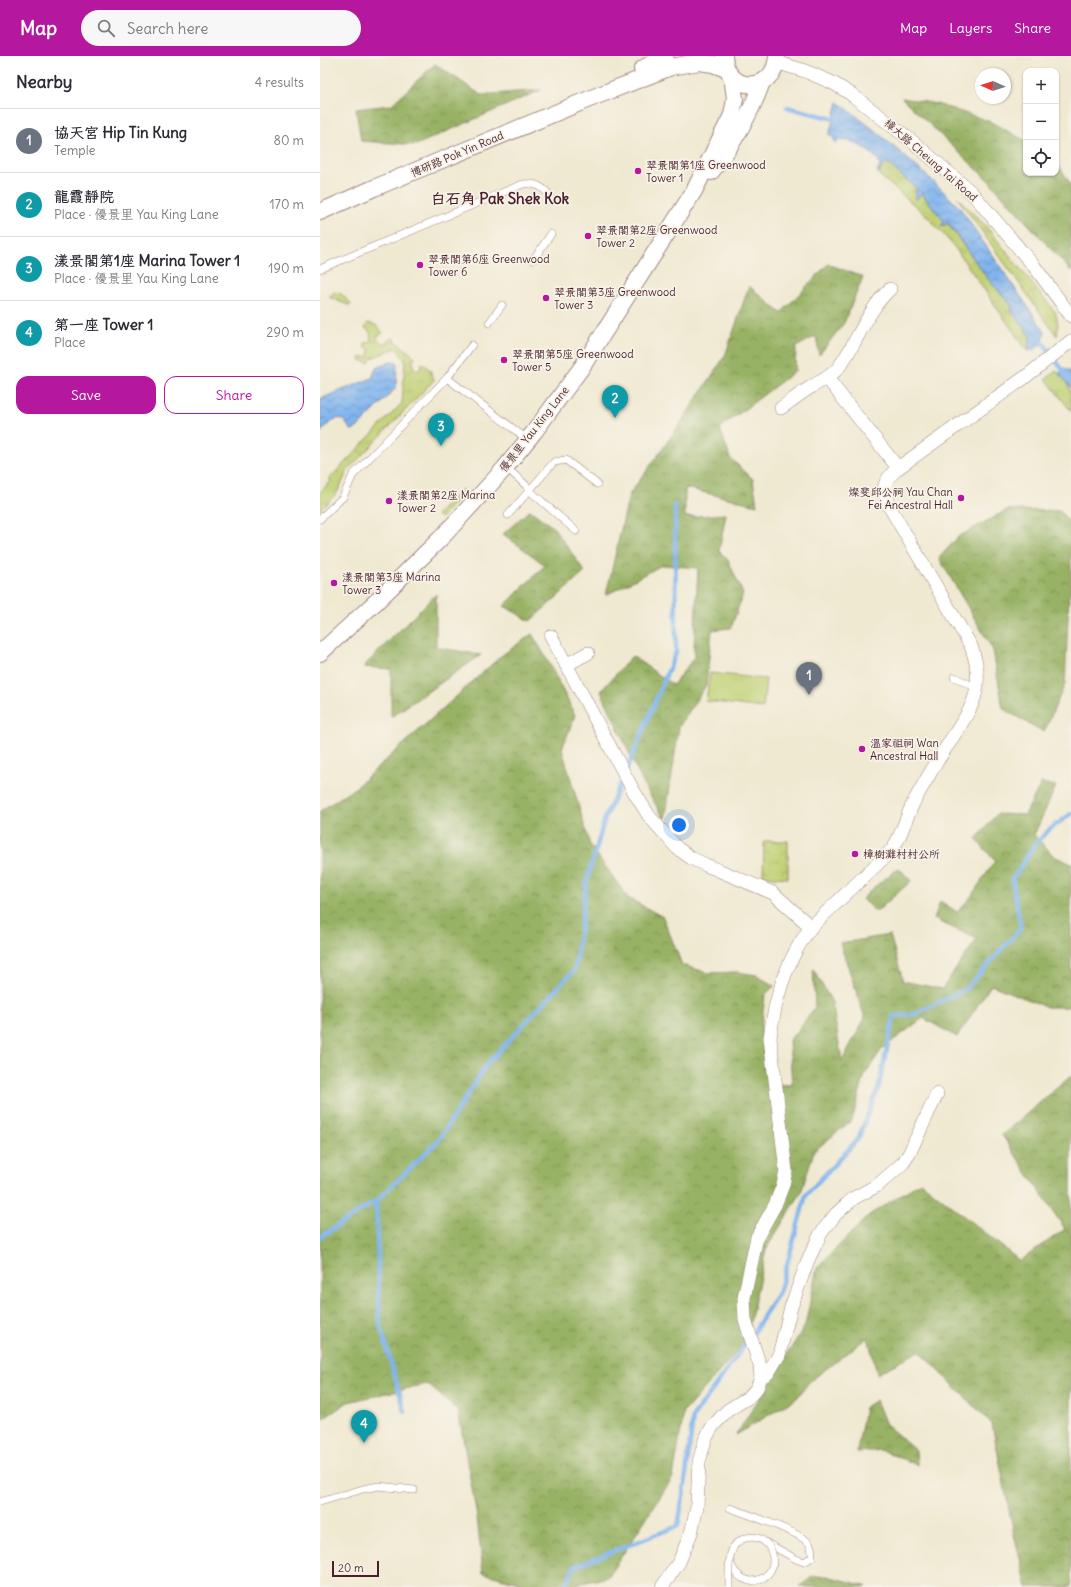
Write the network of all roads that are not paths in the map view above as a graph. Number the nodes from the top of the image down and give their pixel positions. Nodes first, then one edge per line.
1 (665, 56) edge
2 (776, 59) edge
3 (727, 67) edge
4 (762, 82) junction
5 (594, 97) junction
6 (694, 191) junction
7 (550, 196) dead end
8 (320, 212) edge
9 (551, 234) dead end
10 (533, 260) dead end
11 (320, 269) edge
12 (890, 289) dead end
13 (502, 305) dead end
14 (1071, 316) edge
15 (489, 323) dead end
16 (1071, 341) edge
17 (472, 345) dead end
18 (447, 378) junction
19 (827, 378) junction
20 (781, 408) dead end
21 (528, 440) junction
22 (506, 467) junction
23 (898, 468) junction
24 (597, 484) dead end
25 (530, 490) junction
26 (508, 515) dead end
27 (320, 520) edge
28 (576, 531) dead end
29 (551, 636) dead end
30 (320, 653) edge
31 (588, 653) dead end
32 (566, 665) junction
33 (954, 677) dead end
34 (977, 688) junction
35 (811, 927) junction
36 (936, 1094) dead end
37 (761, 1377) junction
38 (414, 1490) dead end
39 (320, 1502) edge
40 (730, 1508) dead end
41 (662, 1587) edge
42 (729, 1587) edge

1 - 5 street, 博研路 Pok Yin Road
2 - 4 street, 優景里 Yau King Lane
2 - 14 street, 樟大路 Cheung Tai Road
3 - 4 street, 博研路 Pok Yin Road
3 - 5 street, 博研路 Pok Yin Road
3 - 6 street, 優景里 Yau King Lane
4 - 6 street, 優景里 Yau King Lane
5 - 8 street, 博研路 Pok Yin Road
6 - 21 street, 優景里 Yau King Lane
7 - 11 lane
9 - 10 lane
12 - 19 street
13 - 15 lane
16 - 23 street
17 - 18 lane
18 - 21 lane
18 - 27 lane
19 - 20 street
19 - 23 street
21 - 22 street, 優景里 Yau King Lane
22 - 25 lane
22 - 30 street, 優景里 Yau King Lane
23 - 34 street
24 - 25 lane
25 - 26 lane
25 - 28 lane
29 - 32 street
31 - 32 street
32 - 35 street
33 - 34 lane
34 - 35 street
35 - 37 street
36 - 37 street
37 - 41 street
38 - 39 lane
40 - 42 lane, bridge

